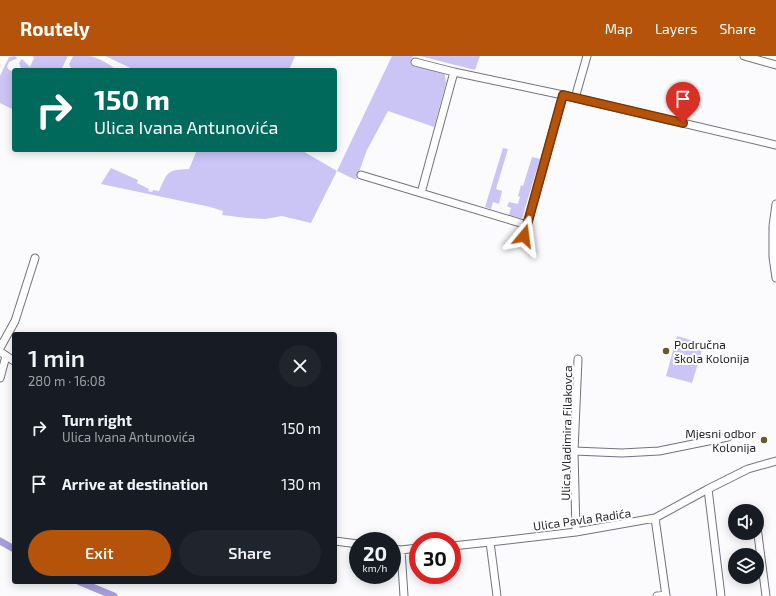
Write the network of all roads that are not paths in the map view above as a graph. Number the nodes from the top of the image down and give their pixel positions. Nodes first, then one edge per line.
1 (587, 56) edge
2 (744, 56) edge
3 (415, 62) dead end
4 (776, 65) edge
5 (454, 72) junction
6 (563, 95) junction
7 (575, 98) junction
8 (776, 145) edge
9 (361, 175) dead end
10 (421, 193) junction
11 (776, 204) edge
12 (527, 225) junction
13 (524, 236) dead end
14 (35, 258) dead end
15 (776, 278) edge
16 (0, 348) edge
17 (3, 354) edge
18 (578, 359) dead end
19 (12, 360) edge
20 (0, 378) edge
21 (728, 437) dead end
22 (574, 451) junction
23 (776, 460) edge
24 (708, 489) junction
25 (655, 518) junction
26 (576, 532) junction
27 (759, 540) edge
28 (337, 541) edge
29 (490, 542) junction
30 (349, 543) edge
31 (461, 545) edge
32 (409, 549) edge
33 (401, 550) joint
34 (666, 595) edge
35 (404, 596) edge
36 (497, 596) edge
37 (657, 596) edge
38 (721, 596) edge
39 (766, 596) edge

1 - 7 street
2 - 4 street
3 - 5 street
5 - 6 street
5 - 10 street
6 - 7 street
6 - 12 street
7 - 8 street
9 - 10 street
10 - 12 street
11 - 15 street
12 - 13 street
14 - 16 street
17 - 19 street
17 - 20 street
18 - 22 street, Ulica Vladimira Filakovca
21 - 22 street
22 - 26 street, Ulica Vladimira Filakovca
23 - 24 street, Ulica Pavla Radića
24 - 25 street, Ulica Pavla Radića
24 - 38 street
25 - 26 street, Ulica Pavla Radića
25 - 34 street
26 - 29 street, Ulica Pavla Radića
27 - 39 street
28 - 30 street
29 - 31 street, Ulica Pavla Radića
29 - 36 street
32 - 33 street
33 - 35 street
34 - 37 street

